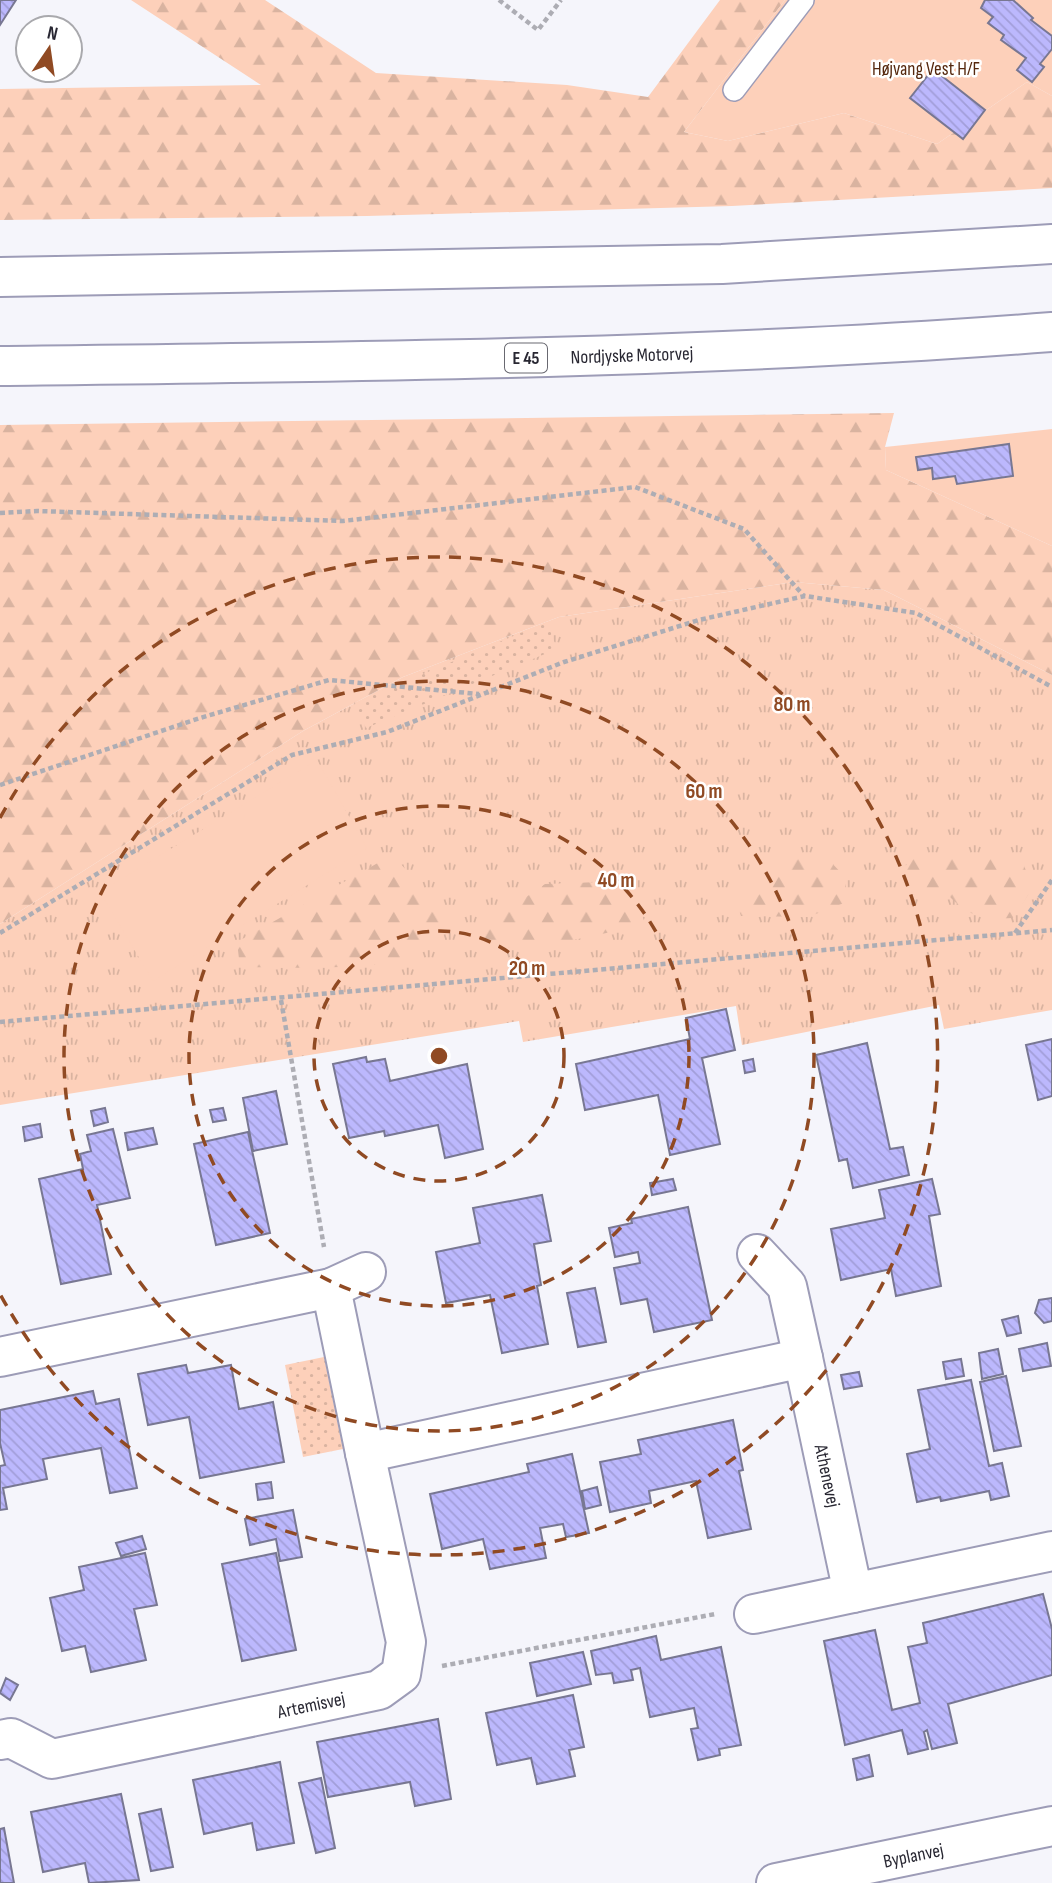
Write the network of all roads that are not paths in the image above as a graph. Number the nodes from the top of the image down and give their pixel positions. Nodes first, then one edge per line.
1 (803, 0) edge
2 (734, 90) dead end
3 (1052, 244) edge
4 (0, 277) edge
5 (1052, 332) edge
6 (0, 366) edge
7 (757, 1254) dead end
8 (366, 1272) dead end
9 (331, 1287) junction
10 (0, 1356) edge
11 (803, 1359) junction
12 (365, 1453) junction
13 (1052, 1551) edge
14 (853, 1593) junction
15 (754, 1614) road end
16 (0, 1740) edge
17 (1052, 1826) edge
18 (776, 1883) edge

1 - 2 lane
3 - 4 main road
5 - 6 main road, Nordjyske Motorvej / E 45
7 - 11 main road, Athenevej
8 - 9 main road
9 - 10 main road
9 - 12 main road
11 - 12 main road
11 - 14 main road, Athenevej
12 - 16 main road, Artemisvej
13 - 14 main road
14 - 15 main road
17 - 18 main road, Byplanvej

